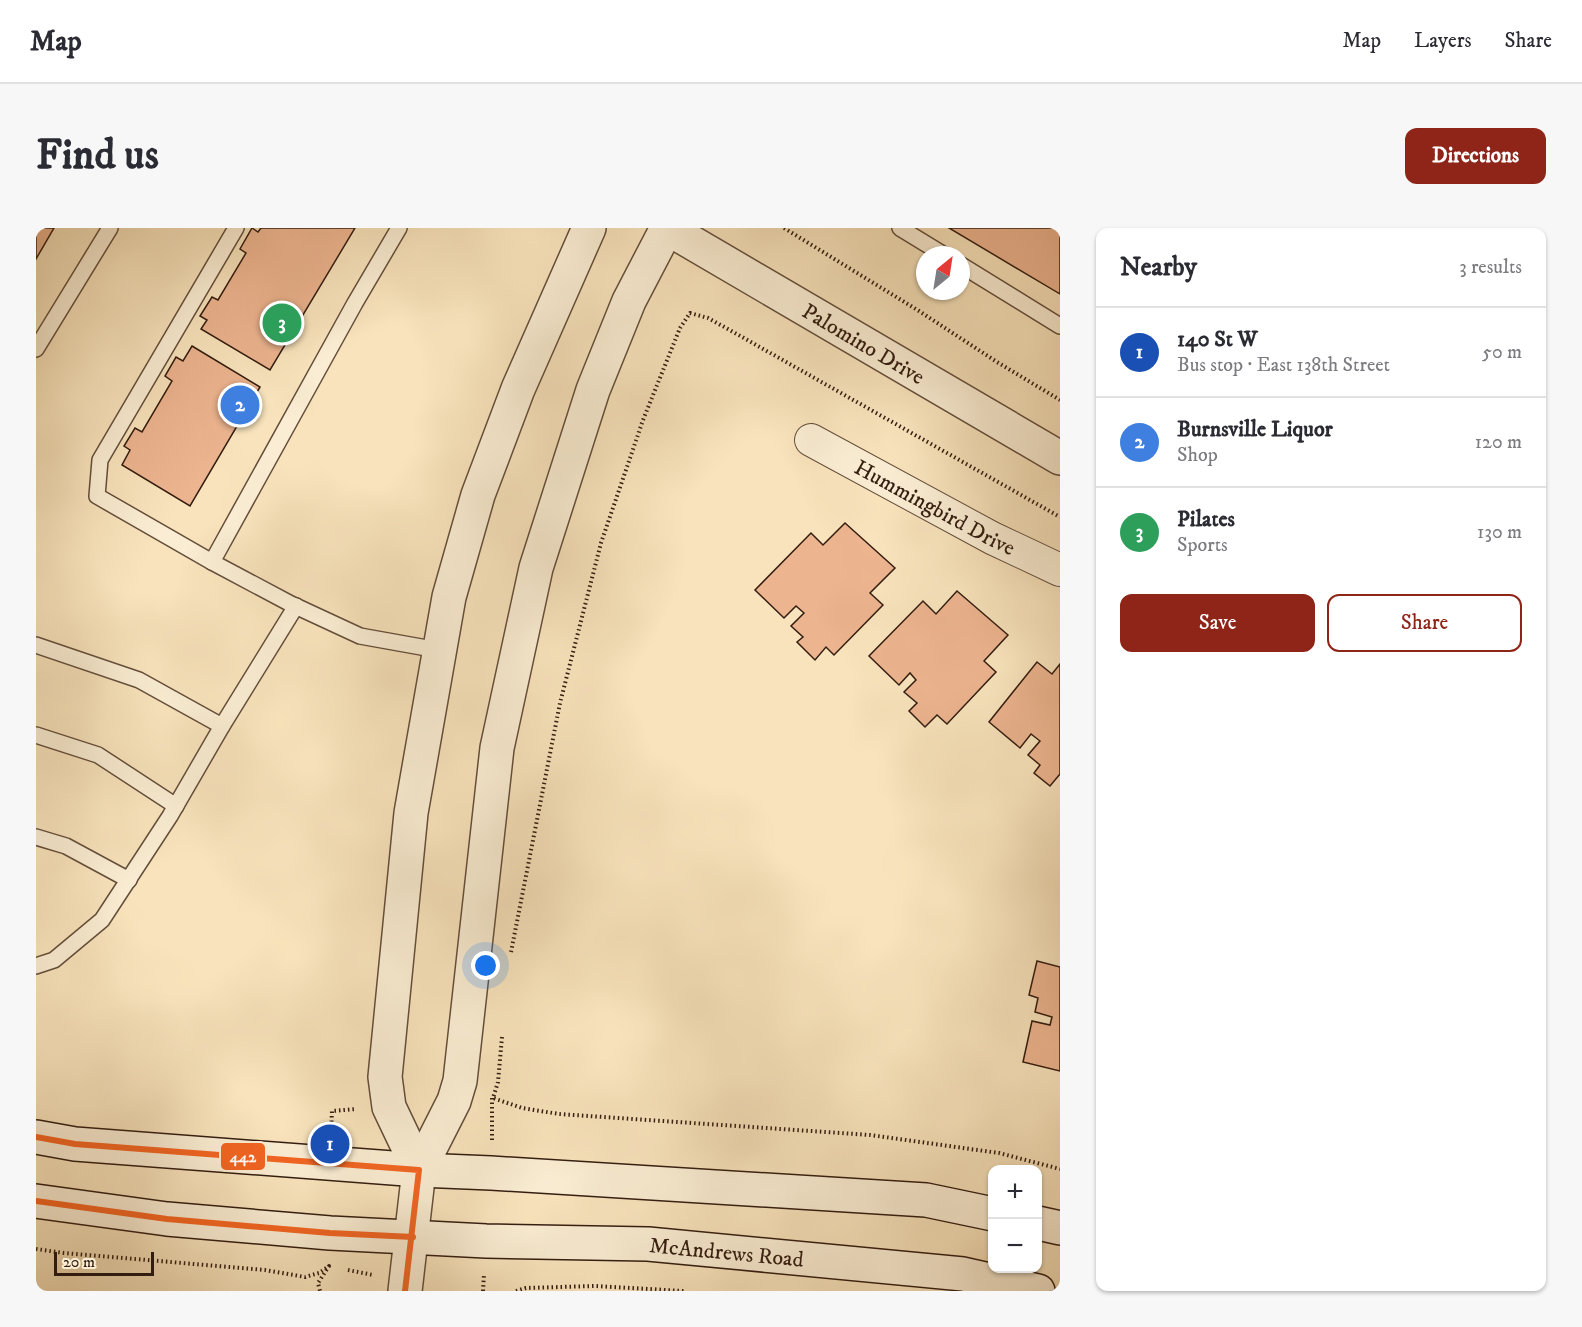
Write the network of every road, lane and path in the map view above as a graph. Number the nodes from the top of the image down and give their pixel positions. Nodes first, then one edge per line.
1 (110, 228) edge
2 (236, 228) edge
3 (399, 228) edge
4 (589, 228) edge
5 (667, 228) edge
6 (784, 228) edge
7 (900, 228) edge
8 (929, 246) edge
9 (970, 271) edge
10 (1060, 326) edge
11 (36, 349) edge
12 (1060, 400) edge
13 (811, 440) dead end
14 (1060, 458) edge
15 (1060, 517) edge
16 (212, 562) junction
17 (1060, 570) edge
18 (296, 606) junction
19 (36, 645) edge
20 (438, 650) junction
21 (222, 726) junction
22 (36, 735) edge
23 (176, 806) junction
24 (36, 837) edge
25 (129, 879) junction
26 (510, 960) dead end
27 (36, 966) edge
28 (502, 1036) dead end
29 (36, 1137) edge
30 (1060, 1169) edge
31 (419, 1170) junction
32 (36, 1201) edge
33 (988, 1213) edge
34 (1042, 1224) edge
35 (1060, 1228) edge
36 (413, 1238) junction
37 (36, 1249) edge
38 (320, 1291) edge
39 (405, 1291) edge
40 (516, 1291) edge
41 (684, 1291) edge
42 (1038, 1291) edge

1 - 11 lane
2 - 16 lane
3 - 16 lane
4 - 20 street
5 - 14 street, Palomino Drive
5 - 31 street
6 - 12 path
7 - 8 lane
9 - 10 lane
13 - 17 street, Hummingbird Drive
15 - 26 path
16 - 18 lane
18 - 20 lane
18 - 21 lane
19 - 21 lane
20 - 31 street
21 - 23 lane
22 - 23 lane
23 - 25 lane
24 - 25 lane
25 - 27 lane
28 - 30 path
29 - 31 street
31 - 33 street
31 - 36 street
32 - 36 street, McAndrews Road
34 - 35 street
36 - 39 street
36 - 42 street, McAndrews Road
37 - 38 path
40 - 41 path

